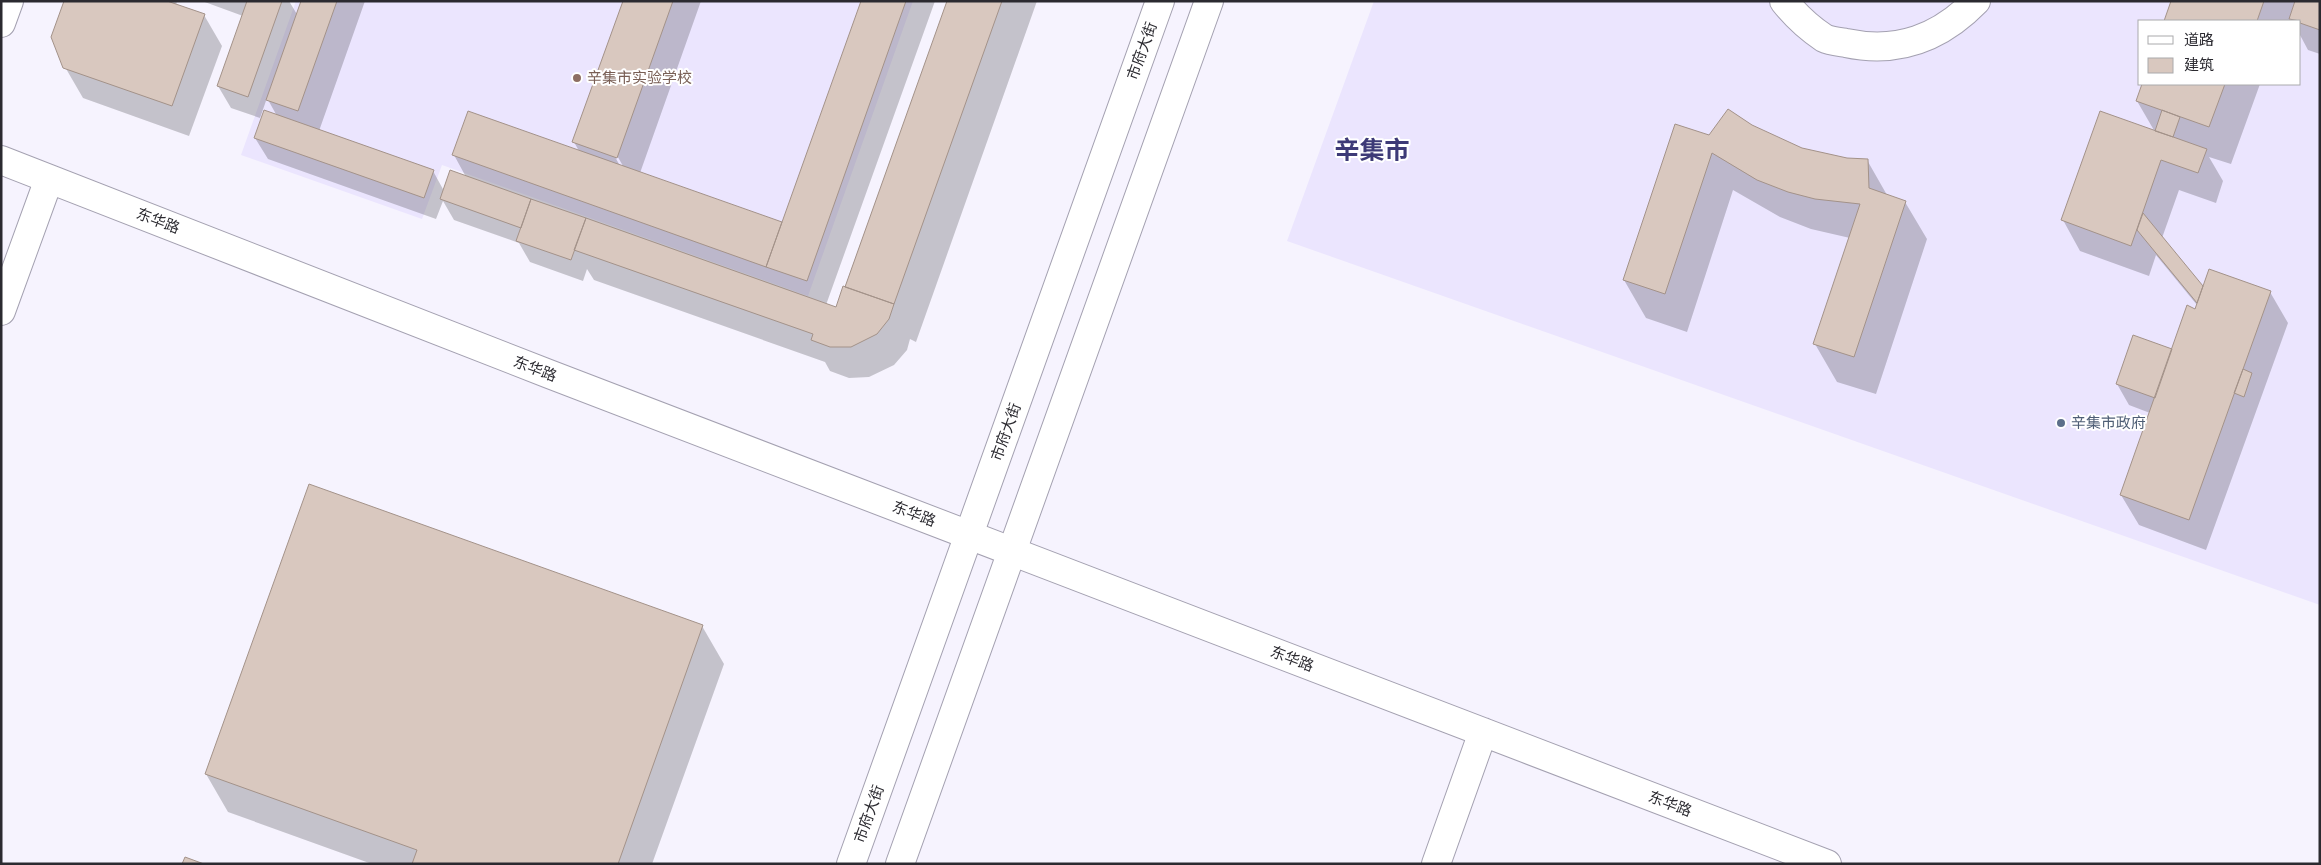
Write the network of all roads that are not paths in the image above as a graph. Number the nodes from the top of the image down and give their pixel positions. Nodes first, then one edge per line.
1 (9, 1) edge
2 (1160, 1) edge
3 (1209, 1) edge
4 (1784, 1) edge
5 (1976, 1) edge
6 (1, 23) edge
7 (1, 160) edge
8 (50, 179) junction
9 (1, 311) edge
10 (969, 535) junction
11 (1012, 551) junction
12 (1483, 732) junction
13 (851, 864) edge
14 (900, 864) edge
15 (1436, 864) edge
16 (1827, 864) edge

1 - 6 street
2 - 10 street, 市府大街
3 - 11 street
4 - 5 street
7 - 8 street, 东华路
8 - 9 street
8 - 10 street, 东华路
10 - 11 street, 东华路
10 - 13 street, 市府大街
11 - 12 street, 东华路
11 - 14 street
12 - 15 street
12 - 16 street, 东华路

